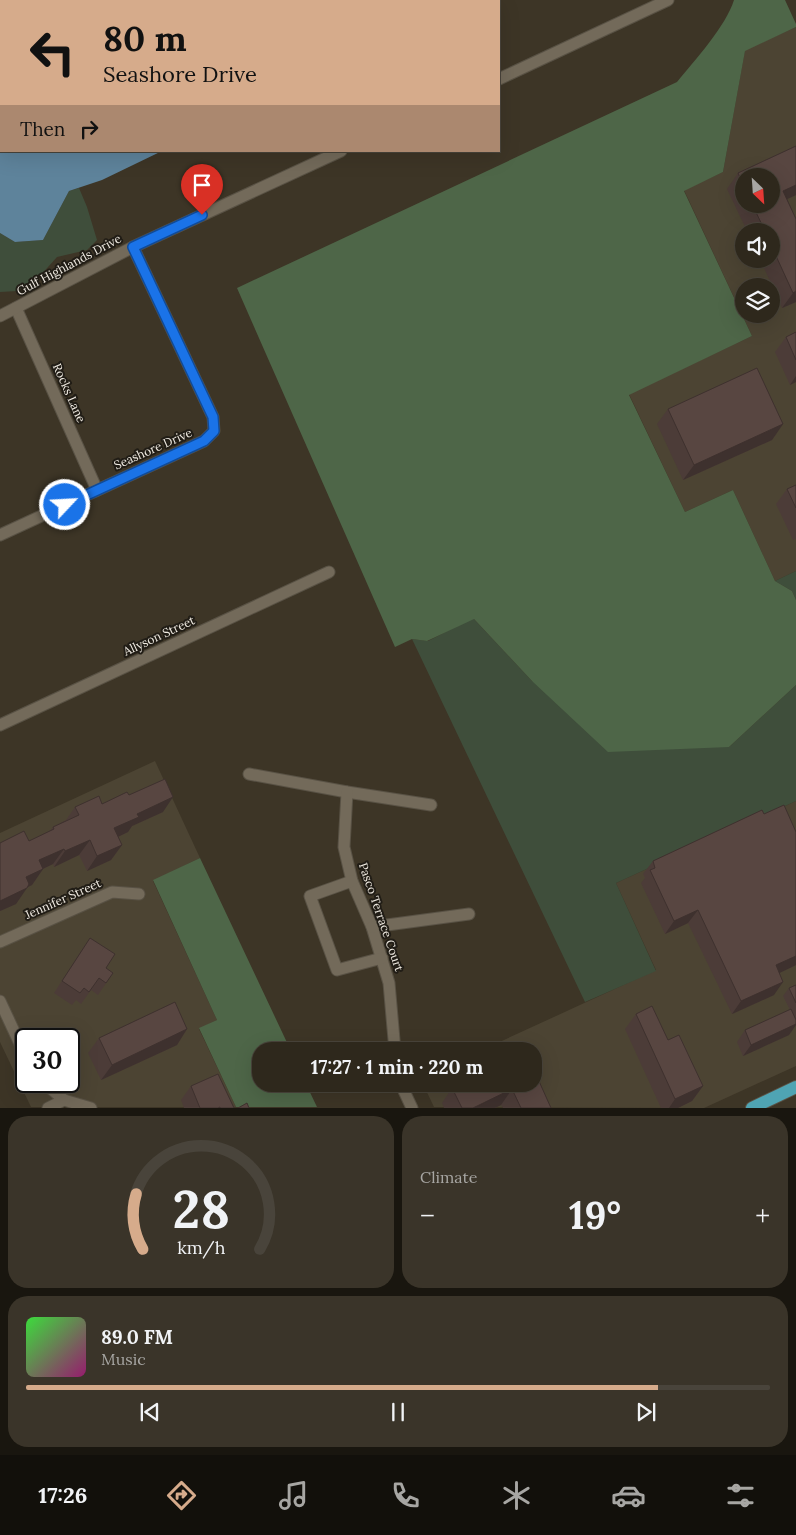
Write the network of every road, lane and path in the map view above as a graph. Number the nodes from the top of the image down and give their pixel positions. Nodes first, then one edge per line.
1 (668, 0) edge
2 (500, 79) edge
3 (339, 152) edge
4 (133, 247) junction
5 (16, 308) junction
6 (0, 316) edge
7 (98, 490) junction
8 (0, 535) edge
9 (329, 572) dead end
10 (0, 725) edge
11 (249, 774) dead end
12 (347, 792) junction
13 (431, 805) dead end
14 (352, 881) junction
15 (139, 894) dead end
16 (469, 914) dead end
17 (372, 927) junction
18 (0, 942) edge
19 (382, 958) junction
20 (0, 1001) edge
21 (15, 1033) edge
22 (394, 1042) edge
23 (796, 1087) edge
24 (406, 1092) edge
25 (56, 1093) edge
26 (64, 1100) junction
27 (48, 1108) edge
28 (91, 1108) edge
29 (412, 1108) edge
30 (752, 1108) edge

1 - 2 street
3 - 4 street, Gulf Highlands Drive
4 - 5 street, Gulf Highlands Drive
4 - 7 street, Seashore Drive
5 - 6 street, Gulf Highlands Drive
5 - 7 street, Rocks Lane
7 - 8 street, Seashore Drive
9 - 10 street, Allyson Street
11 - 12 street
12 - 13 street
12 - 14 street, Pasco Terrace Court
14 - 17 street, Pasco Terrace Court
14 - 19 street
15 - 18 street, Jennifer Street
16 - 17 street
17 - 19 street, Pasco Terrace Court
19 - 22 street, Pasco Terrace Court
20 - 21 street
23 - 30 main road
24 - 29 street
25 - 26 street
26 - 27 street
26 - 28 street

